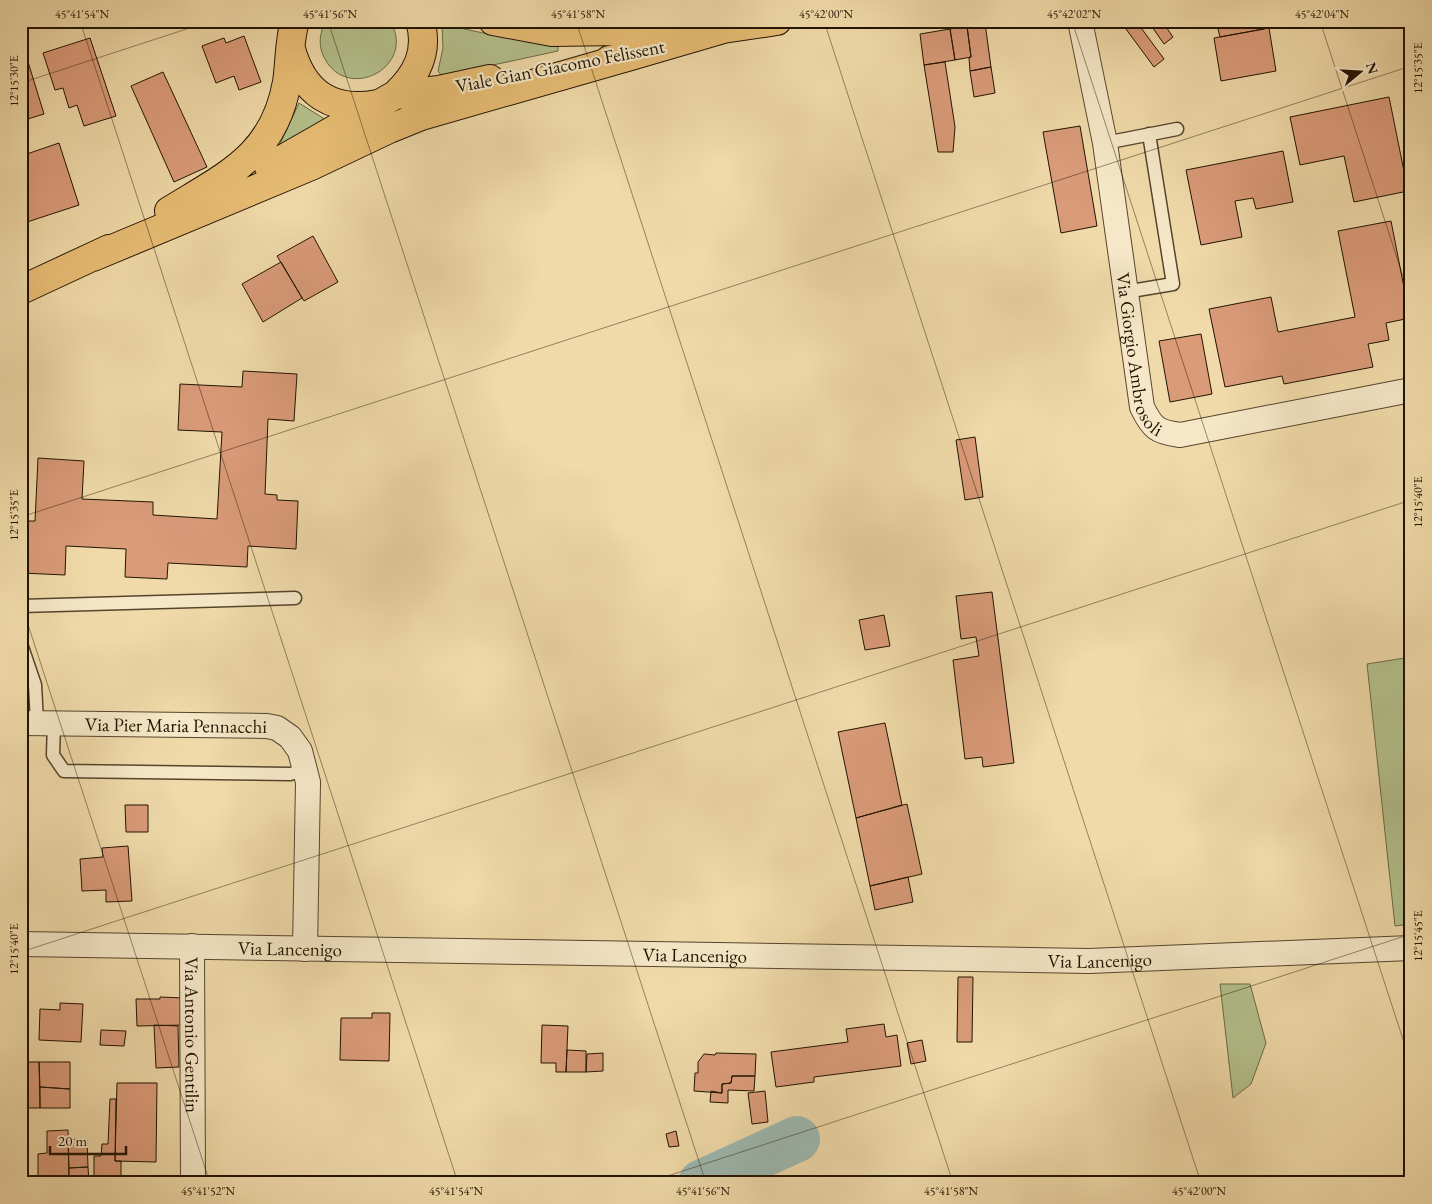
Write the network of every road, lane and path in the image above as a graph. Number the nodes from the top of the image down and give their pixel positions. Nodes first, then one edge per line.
1 (420, 21) edge
2 (493, 21) edge
3 (777, 21) edge
4 (1080, 21) edge
5 (721, 25) edge
6 (290, 31) edge
7 (627, 57) junction
8 (388, 99) junction
9 (1177, 129) dead end
10 (1149, 134) junction
11 (1105, 143) junction
12 (93, 257) junction
13 (21, 290) edge
14 (1126, 292) junction
15 (1411, 390) edge
16 (296, 598) dead end
17 (21, 606) edge
18 (21, 644) edge
19 (38, 723) edge
20 (306, 770) junction
21 (21, 944) edge
22 (192, 946) junction
23 (1411, 948) edge
24 (305, 949) junction
25 (193, 1183) edge

1 - 8 main road, Viale Gian Giacomo Felissent
2 - 5 main road, Viale Gian Giacomo Felissent
3 - 5 main road, Viale Gian Giacomo Felissent
4 - 11 street, Via Giorgio Ambrosoli
5 - 7 main road, Viale Gian Giacomo Felissent
6 - 8 main road, Viale Gian Giacomo Felissent
6 - 12 main road, Viale Gian Giacomo Felissent
7 - 8 main road, Viale Gian Giacomo Felissent
7 - 12 main road
8 - 12 main road, Viale Gian Giacomo Felissent
9 - 10 lane
10 - 11 lane
10 - 14 lane
11 - 14 street, Via Giorgio Ambrosoli
12 - 13 main road, Viale Gian Giacomo Felissent
14 - 15 street, Via Giorgio Ambrosoli
16 - 17 lane
18 - 19 lane
19 - 20 street, Via Pier Maria Pennacchi
19 - 20 lane
20 - 24 street, Via Pier Maria Pennacchi
21 - 22 street, Via Lancenigo
22 - 24 street, Via Lancenigo
22 - 25 street, Via Antonio Gentilin
23 - 24 street, Via Lancenigo

